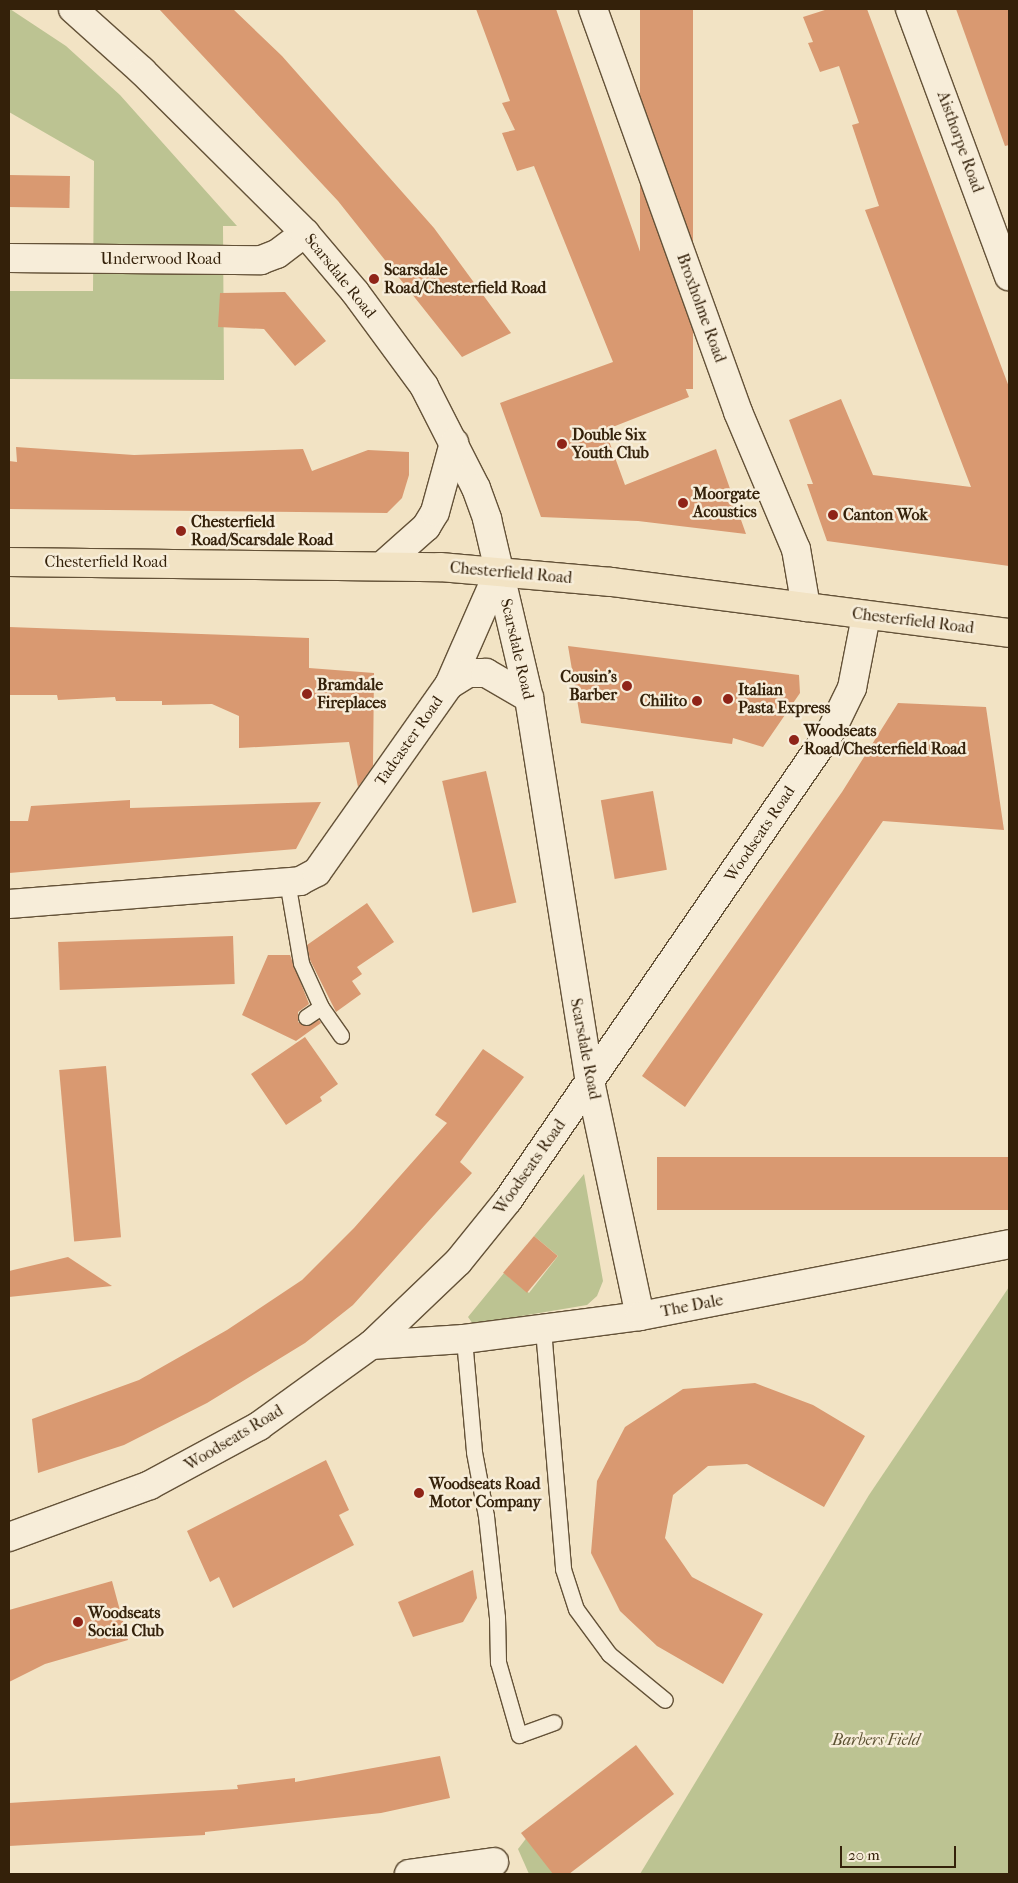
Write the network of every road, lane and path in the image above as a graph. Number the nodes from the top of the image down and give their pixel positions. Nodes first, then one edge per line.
1 (73, 9) edge
2 (593, 9) edge
3 (910, 9) edge
4 (305, 233) junction
5 (9, 258) edge
6 (1009, 276) edge
7 (454, 444) junction
8 (9, 562) edge
9 (382, 566) junction
10 (499, 571) junction
11 (806, 607) junction
12 (866, 616) junction
13 (1009, 633) edge
14 (449, 685) junction
15 (529, 698) junction
16 (287, 881) junction
17 (9, 904) edge
18 (321, 1007) junction
19 (306, 1017) dead end
20 (342, 1036) dead end
21 (590, 1080) junction
22 (1009, 1244) edge
23 (640, 1316) junction
24 (543, 1330) junction
25 (464, 1339) junction
26 (371, 1345) junction
27 (9, 1538) edge
28 (665, 1700) dead end
29 (554, 1722) dead end
30 (494, 1862) dead end
31 (409, 1874) edge

1 - 4 street, Scarsdale Road
2 - 11 street, Broxholme Road
3 - 6 street, Aisthorpe Road
4 - 5 street, Underwood Road
4 - 7 street, Scarsdale Road
7 - 9 street
7 - 10 street, Scarsdale Road
8 - 9 highway, Chesterfield Road
9 - 10 highway, Chesterfield Road
10 - 11 highway, Chesterfield Road
10 - 14 street, Tadcaster Road
10 - 15 street, Scarsdale Road
11 - 12 highway, Chesterfield Road
12 - 13 highway, Chesterfield Road
12 - 21 street, Woodseats Road
14 - 15 street
14 - 16 street, Tadcaster Road
15 - 21 street, Scarsdale Road
16 - 17 street, Tadcaster Road
16 - 18 lane
18 - 19 lane
18 - 20 lane
21 - 23 street, Scarsdale Road
21 - 26 street, Woodseats Road
22 - 23 street, The Dale
23 - 24 street, The Dale
24 - 25 street, The Dale
24 - 28 lane
25 - 26 street, The Dale
25 - 29 lane
26 - 27 street, Woodseats Road
30 - 31 street

